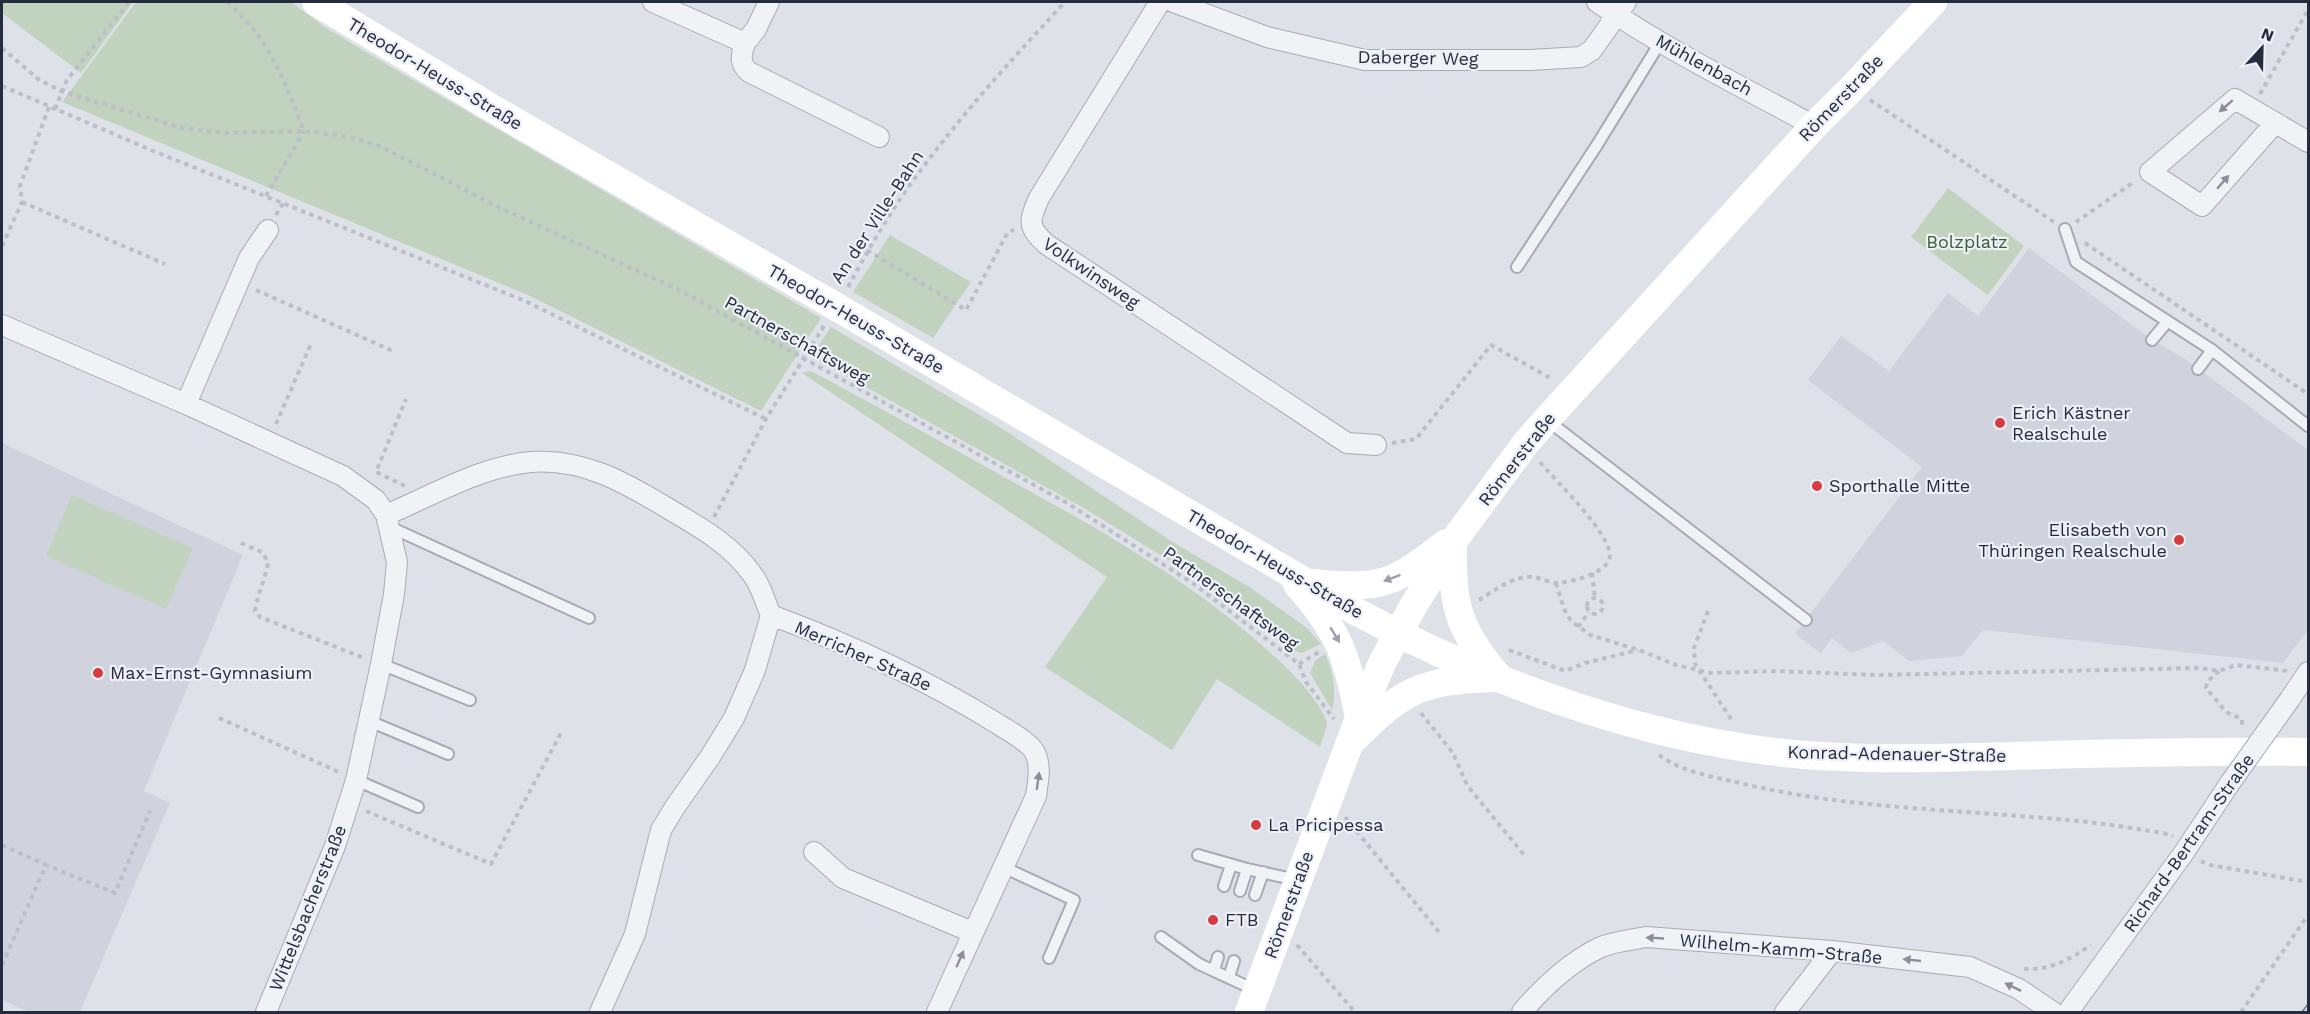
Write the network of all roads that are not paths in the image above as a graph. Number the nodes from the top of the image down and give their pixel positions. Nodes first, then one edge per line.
1 (315, 2) edge
2 (653, 2) edge
3 (769, 2) edge
4 (1160, 2) edge
5 (1173, 2) edge
6 (1597, 2) edge
7 (1933, 2) edge
8 (1621, 8) edge
9 (1661, 41) junction
10 (745, 43) junction
11 (2275, 123) junction
12 (1814, 126) junction
13 (879, 137) dead end
14 (2308, 142) edge
15 (2066, 229) road end
16 (268, 230) dead end
17 (1517, 267) dead end
18 (2167, 322) junction
19 (2, 325) edge
20 (2152, 340) dead end
21 (2212, 350) junction
22 (2198, 369) dead end
23 (186, 404) junction
24 (1547, 419) junction
25 (2308, 426) edge
26 (1376, 445) road end
27 (388, 521) junction
28 (1455, 539) junction
29 (1296, 577) junction
30 (771, 615) junction
31 (589, 618) dead end
32 (1806, 620) dead end
33 (1398, 633) junction
34 (381, 664) junction
35 (2302, 668) edge
36 (1499, 677) junction
37 (470, 700) dead end
38 (369, 721) junction
39 (1353, 733) junction
40 (2308, 752) edge
41 (448, 754) dead end
42 (356, 780) junction
43 (418, 807) dead end
44 (814, 852) dead end
45 (1198, 855) dead end
46 (1231, 865) junction
47 (1003, 867) junction
48 (1247, 869) junction
49 (1263, 872) junction
50 (1299, 880) junction
51 (1224, 886) dead end
52 (1240, 891) dead end
53 (1255, 896) dead end
54 (972, 932) junction
55 (1161, 937) dead end
56 (1832, 951) junction
57 (1203, 952) dead end
58 (1218, 957) dead end
59 (1049, 958) dead end
60 (1234, 961) dead end
61 (1199, 964) junction
62 (1214, 970) junction
63 (1229, 977) junction
64 (1253, 1002) edge
65 (266, 1012) edge
66 (600, 1012) edge
67 (937, 1012) edge
68 (1522, 1012) edge
69 (1785, 1012) edge
70 (2053, 1012) edge
71 (2068, 1012) edge

1 - 29 main road, Theodor-Heuss-Straße
2 - 10 street
3 - 10 street
4 - 26 street, Volkwinsweg
5 - 8 street, Daberger Weg
6 - 8 street, Mühlenbach
7 - 12 main road, Römerstraße
8 - 9 street, Mühlenbach
9 - 12 street, Mühlenbach
9 - 17 lane
10 - 13 street
11 -> 11 street
11 - 14 street
12 - 24 main road, Römerstraße
15 - 18 lane
16 - 23 street
18 - 20 lane
18 - 21 lane
19 - 23 street
21 - 22 lane
21 - 25 lane
23 - 27 street
24 - 28 main road, Römerstraße
24 - 32 lane
27 - 30 street
27 - 31 lane
27 - 34 street, Wittelsbacherstraße
28 -> 29 main road
28 - 33 main road, Römerstraße
28 - 36 main road
29 - 33 main road, Theodor-Heuss-Straße
29 -> 39 main road
47 -> 30 street, Merricher Straße
30 - 66 street, Merricher Straße
33 - 36 main road, Konrad-Adenauer-Straße
33 - 39 main road, Römerstraße
34 - 37 lane
34 - 38 street, Wittelsbacherstraße
35 - 71 street, Richard-Bertram-Straße, bridge
36 - 39 main road
36 - 40 main road, Konrad-Adenauer-Straße
38 - 41 lane
38 - 42 street, Wittelsbacherstraße
39 - 50 main road, Römerstraße
42 - 43 lane
42 - 65 street, Wittelsbacherstraße
44 - 54 street
45 - 46 lane
46 - 48 lane
46 - 51 lane
47 - 54 street, Merricher Straße
47 - 59 lane
48 - 49 lane
48 - 52 lane
49 - 50 lane
49 - 53 lane
50 - 64 main road, Römerstraße
67 -> 54 street, Merricher Straße
55 - 61 lane
56 -> 68 street, Wilhelm-Kamm-Straße
56 - 69 street
70 -> 56 street, Wilhelm-Kamm-Straße
57 - 61 lane
58 - 62 lane
60 - 63 lane
61 - 62 lane
62 - 63 lane
63 - 64 lane

